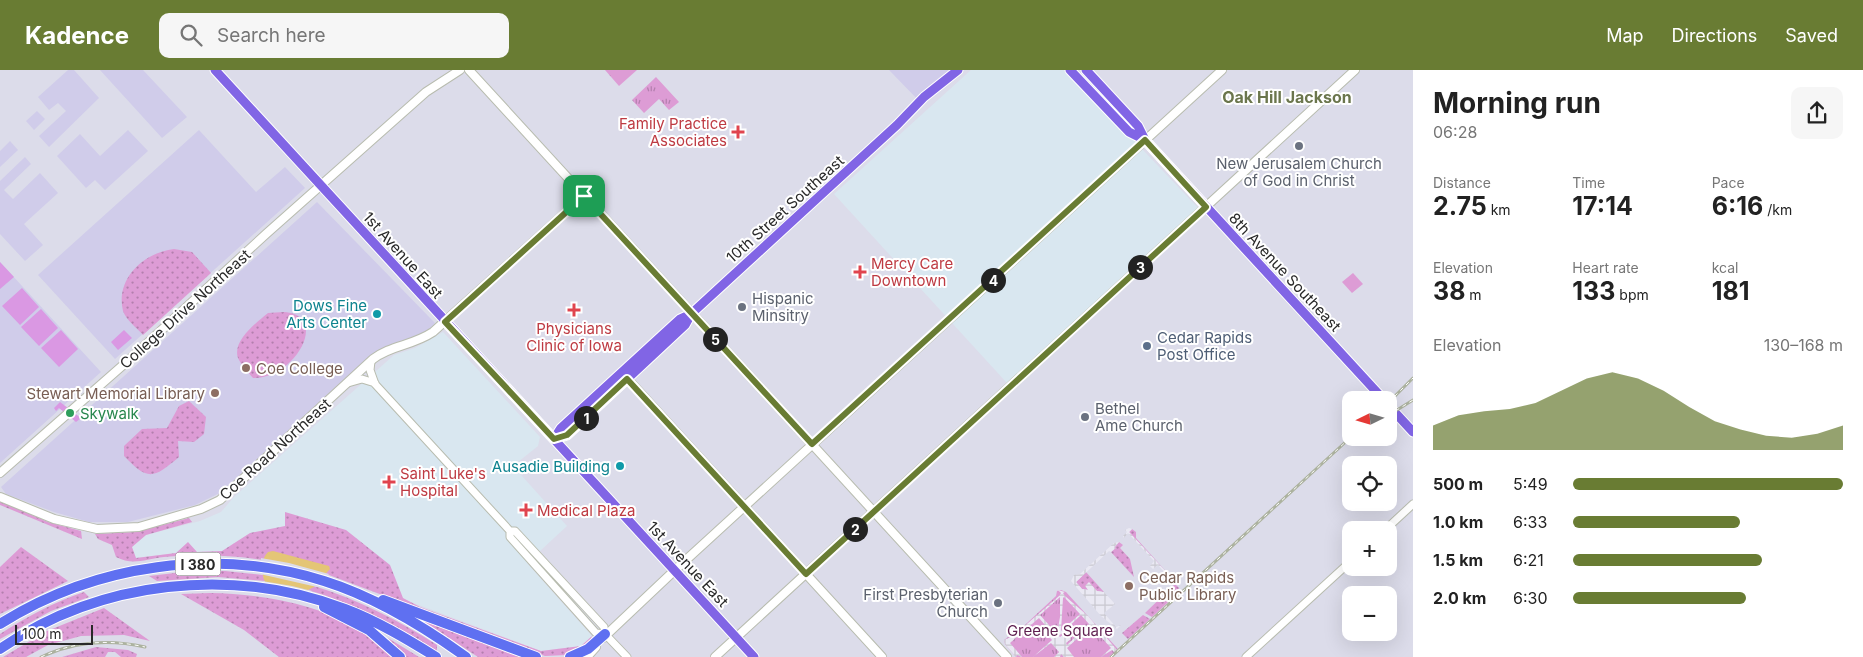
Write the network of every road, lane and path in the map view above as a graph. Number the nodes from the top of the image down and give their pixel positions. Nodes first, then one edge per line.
1 (215, 70) edge
2 (460, 70) edge
3 (469, 70) edge
4 (958, 70) edge
5 (1070, 70) edge
6 (1086, 70) edge
7 (1222, 70) edge
8 (1355, 70) edge
9 (1079, 80) junction
10 (1118, 104) junction
11 (1145, 140) junction
12 (322, 185) junction
13 (584, 196) junction
14 (1206, 207) junction
15 (691, 314) junction
16 (445, 322) junction
17 (371, 361) junction
18 (624, 376) junction
19 (348, 383) junction
20 (375, 384) junction
21 (1376, 391) edge
22 (1398, 416) edge
23 (1413, 432) edge
24 (554, 439) junction
25 (812, 444) junction
26 (0, 473) edge
27 (1, 496) edge
28 (1413, 504) edge
29 (744, 506) junction
30 (874, 511) junction
31 (1395, 521) edge
32 (1342, 569) edge
33 (675, 570) junction
34 (806, 574) junction
35 (337, 585) junction
36 (306, 597) junction
37 (0, 624) edge
38 (605, 634) junction
39 (737, 637) junction
40 (0, 649) edge
41 (465, 656) edge
42 (400, 657) edge
43 (436, 657) edge
44 (536, 657) edge
45 (570, 657) edge
46 (588, 657) edge
47 (627, 657) edge
48 (715, 657) edge
49 (754, 657) edge
50 (882, 657) edge
51 (1007, 657) edge
52 (1246, 657) edge

1 - 12 main road, 1st Avenue East
2 - 12 main road, College Drive Northeast
3 - 13 main road
4 - 15 main road, 10th Street Southeast
5 - 9 main road, 8th Avenue Southeast
6 - 10 main road, 8th Avenue Southeast
7 - 11 main road
8 - 14 main road
9 - 10 main road
9 - 11 main road, 8th Avenue Southeast
10 - 11 main road, 8th Avenue Southeast
11 - 14 main road, 8th Avenue Southeast
11 - 25 main road
12 - 16 main road, 1st Avenue East
12 - 26 main road, College Drive Northeast
13 - 15 main road
13 - 16 main road, Coe Road Northeast
14 - 21 main road, 8th Avenue Southeast
14 - 30 main road
15 - 18 main road, 10th Street Southeast
15 - 25 main road
16 - 17 main road, Coe Road Northeast
16 - 24 main road, 1st Avenue East
17 - 19 main road, Coe Road Northeast
17 - 20 street
18 - 24 main road, 10th Street Southeast
18 - 29 main road
19 - 20 street
19 - 27 main road, Coe Road Northeast
20 - 38 street
22 - 23 main road
24 - 33 main road, 1st Avenue East
25 - 29 main road
25 - 30 main road
28 - 31 street
29 - 33 main road
29 - 34 main road
30 - 34 main road
30 - 51 main road
32 - 52 street
33 - 38 main road
33 - 39 main road, 1st Avenue East
34 - 39 main road
34 - 50 main road
35 - 37 highway, I 380
35 - 41 highway, I 380
35 - 44 highway
36 - 40 highway, I 380
36 - 42 highway
36 - 43 highway, I 380
38 - 45 highway
38 - 46 main road
38 - 47 street
39 - 48 main road
39 - 49 main road, 1st Avenue East

